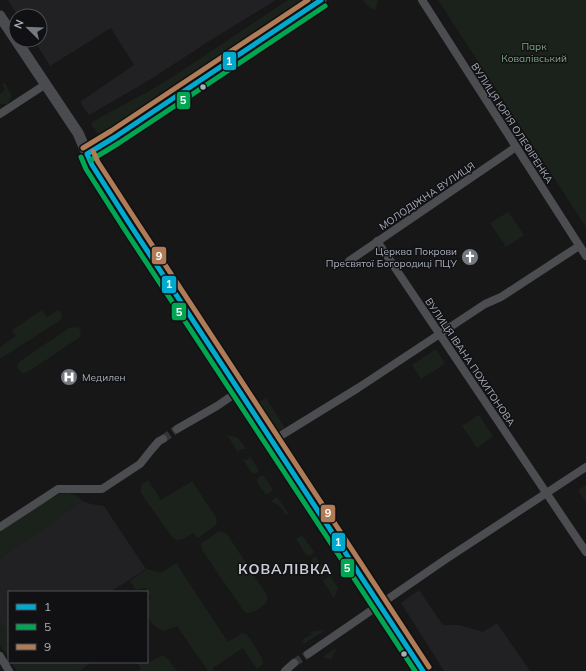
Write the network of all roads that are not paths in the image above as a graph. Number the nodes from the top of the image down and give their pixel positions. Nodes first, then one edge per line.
1 (321, 0) edge
2 (422, 0) edge
3 (0, 16) edge
4 (46, 84) junction
5 (0, 114) edge
6 (516, 147) junction
7 (87, 154) junction
8 (377, 241) junction
9 (579, 246) junction
10 (586, 256) edge
11 (349, 261) dead end
12 (440, 334) junction
13 (239, 391) junction
14 (177, 429) tunnel mouth
15 (162, 439) tunnel mouth
16 (272, 441) junction
17 (586, 467) edge
18 (546, 493) junction
19 (0, 527) edge
20 (586, 552) edge
21 (380, 605) junction
22 (308, 654) tunnel mouth
23 (0, 656) edge
24 (294, 663) tunnel mouth
25 (10, 671) edge
26 (285, 671) edge
27 (423, 671) edge

1 - 7 main road
2 - 6 street, ВУЛИЦЯ ЮРІЯ ОЛЕФІРЕНКА
3 - 4 main road
4 - 5 street
4 - 7 main road
6 - 8 street, МОЛОДІЖНА ВУЛИЦЯ
6 - 9 street, ВУЛИЦЯ ЮРІЯ ОЛЕФІРЕНКА
7 - 13 main road
8 - 11 street, МОЛОДІЖНА ВУЛИЦЯ
8 - 12 street, ВУЛИЦЯ ІВАНА ПОХИТОНОВА
9 - 10 street, ВУЛИЦЯ ЮРІЯ ОЛЕФІРЕНКА
9 - 12 street
12 - 16 street
12 - 18 street, ВУЛИЦЯ ІВАНА ПОХИТОНОВА
13 - 14 street
13 - 16 main road
15 - 19 street
16 - 21 main road
17 - 18 street
18 - 20 street, ВУЛИЦЯ ІВАНА ПОХИТОНОВА
18 - 21 street
21 - 22 street
21 - 27 main road
23 - 25 street
24 - 26 street

